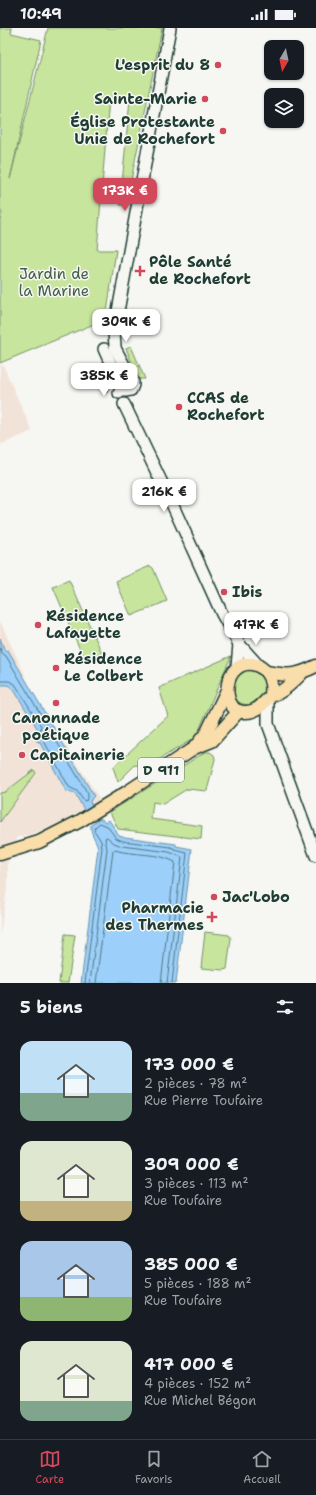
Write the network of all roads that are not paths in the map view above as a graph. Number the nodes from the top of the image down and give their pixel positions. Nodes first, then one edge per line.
1 (170, 28) edge
2 (239, 644) junction
3 (257, 664) junction
4 (316, 666) edge
5 (237, 667) junction
6 (266, 672) junction
7 (301, 674) junction
8 (227, 690) junction
9 (270, 698) junction
10 (245, 711) junction
11 (268, 724) junction
12 (194, 748) junction
13 (0, 854) edge
14 (316, 856) edge

1 - 2 main road
2 - 3 main road
2 - 5 main road
3 - 5 main road
3 - 6 main road
4 - 7 main road
5 - 8 main road
6 - 7 main road
6 - 9 main road
7 - 9 main road
8 - 10 main road
8 - 12 main road, D 911
9 - 10 main road
9 - 11 main road
10 - 11 main road
10 - 12 main road, D 911
11 - 14 main road
12 - 13 main road, D 911

